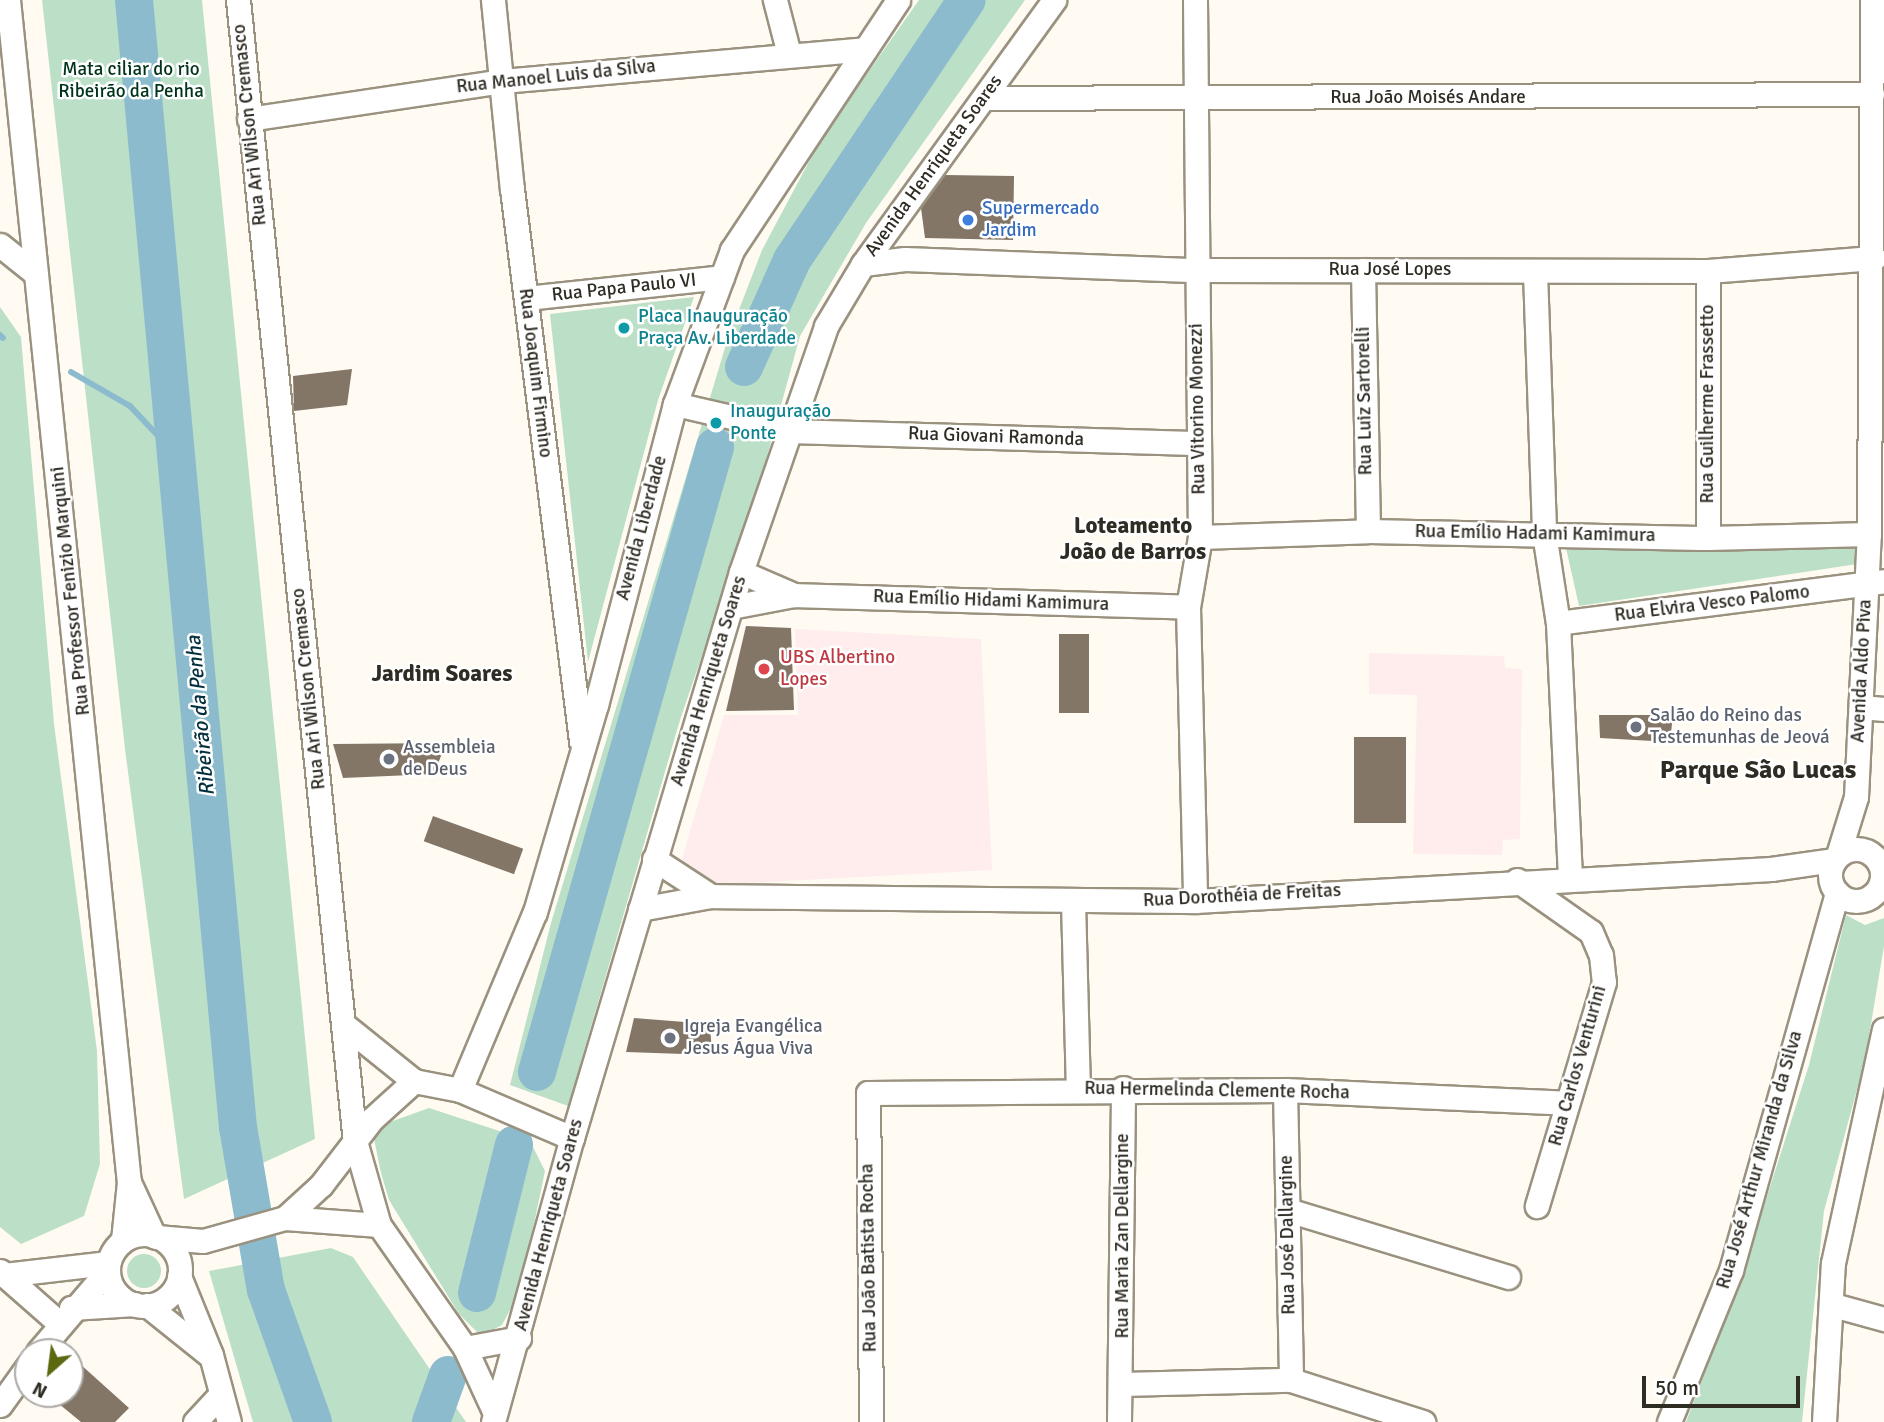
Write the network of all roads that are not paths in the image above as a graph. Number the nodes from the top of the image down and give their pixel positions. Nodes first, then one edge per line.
1 (8, 0) edge
2 (238, 0) edge
3 (493, 0) edge
4 (775, 0) edge
5 (898, 0) edge
6 (1054, 0) edge
7 (1195, 0) edge
8 (1872, 0) edge
9 (865, 49) junction
10 (789, 54) junction
11 (502, 81) junction
12 (1871, 94) junction
13 (985, 98) junction
14 (1196, 100) junction
15 (249, 119) junction
16 (1878, 122) edge
17 (887, 232) junction
18 (0, 245) edge
19 (1874, 258) junction
20 (905, 259) junction
21 (863, 264) junction
22 (1196, 270) junction
23 (1363, 270) junction
24 (1708, 271) junction
25 (1535, 272) junction
26 (35, 273) junction
27 (722, 277) junction
28 (526, 298) junction
29 (675, 404) junction
30 (792, 431) junction
31 (1199, 443) junction
32 (1368, 531) junction
33 (1544, 533) junction
34 (1869, 534) junction
35 (1200, 537) junction
36 (1707, 538) junction
37 (741, 572) junction
38 (1875, 583) edge
39 (794, 595) junction
40 (731, 607) junction
41 (1188, 607) junction
42 (1558, 623) junction
43 (1861, 706) junction
44 (1884, 709) edge
45 (581, 745) junction
46 (1856, 797) junction
47 (1877, 858) edge
48 (654, 859) junction
49 (1835, 873) junction
50 (1517, 880) junction
51 (1570, 880) junction
52 (1881, 892) edge
53 (711, 895) junction
54 (1073, 901) junction
55 (1195, 901) junction
56 (640, 909) junction
57 (343, 1024) junction
58 (1884, 1029) edge
59 (1879, 1080) edge
60 (414, 1081) junction
61 (1078, 1088) junction
62 (1123, 1088) junction
63 (460, 1090) junction
64 (1285, 1090) junction
65 (868, 1093) joint
66 (1567, 1103) junction
67 (572, 1139) junction
68 (355, 1141) junction
69 (129, 1182) junction
70 (1537, 1206) dead end
71 (1288, 1210) junction
72 (280, 1220) junction
73 (380, 1225) junction
74 (156, 1236) junction
75 (210, 1239) junction
76 (124, 1240) junction
77 (108, 1267) junction
78 (179, 1270) junction
79 (2, 1273) edge
80 (1508, 1277) dead end
81 (141, 1305) junction
82 (1833, 1305) junction
83 (65, 1316) junction
84 (1884, 1320) edge
85 (48, 1338) edge
86 (519, 1338) junction
87 (465, 1348) junction
88 (211, 1356) junction
89 (1291, 1380) junction
90 (1122, 1384) junction
91 (14, 1386) edge
92 (221, 1394) junction
93 (0, 1405) edge
94 (494, 1417) edge
95 (195, 1422) edge
96 (229, 1422) edge
97 (871, 1422) edge
98 (1119, 1422) edge
99 (1423, 1422) edge
100 (1669, 1422) edge
101 (1824, 1422) edge

1 - 26 street, Rua Professor Fenizio Marquini
2 - 15 street, Rua Ari Wilson Cremasco
3 - 11 street, Rua Joaquim Firmino
4 - 10 street
5 - 9 street, Avenida Liberdade
6 - 13 street, Avenida Henriqueta Soares
7 - 14 street, Rua Vitorino Monezzi
8 - 12 street, Avenida Aldo Piva
9 - 10 street, Rua Manoel Luis da Silva
9 - 27 street, Avenida Liberdade
10 - 11 street, Rua Manoel Luis da Silva
11 - 15 street, Rua Manoel Luis da Silva
11 - 28 street, Rua Joaquim Firmino
12 - 14 street, Rua João Moisés Andare
12 - 16 street, Avenida Aldo Piva
13 - 14 street, Rua João Moisés Andare
13 - 17 street, Avenida Henriqueta Soares
14 - 22 street, Rua Vitorino Monezzi
15 - 57 street, Rua Ari Wilson Cremasco
16 - 19 street, Avenida Aldo Piva
17 - 20 street
17 - 21 street, Avenida Henriqueta Soares
18 - 26 street
19 - 24 street, Rua José Lopes
19 - 34 street, Avenida Aldo Piva
20 - 21 street, Rua José Lopes
20 - 22 street, Rua José Lopes
21 - 30 street, Avenida Henriqueta Soares
22 - 23 street, Rua José Lopes
22 - 31 street, Rua Vitorino Monezzi
23 - 25 street, Rua José Lopes
23 - 32 street, Rua Luiz Sartorelli
24 - 25 street, Rua José Lopes
24 - 36 street, Rua Guilherme Frassetto
25 - 33 street
26 - 69 street, Rua Professor Fenizio Marquini
27 - 28 street, Rua Papa Paulo VI
27 - 29 street, Avenida Liberdade
28 - 45 street, Rua Joaquim Firmino
29 - 30 street, Rua Giovani Ramonda
29 - 45 street, Avenida Liberdade
30 - 31 street, Rua Giovani Ramonda
30 - 37 street, Avenida Henriqueta Soares
31 - 35 street, Rua Vitorino Monezzi
32 - 33 street, Rua Emílio Hadami Kamimura
32 - 35 street, Rua Emílio Hadami Kamimura
33 - 36 street, Rua Emílio Hadami Kamimura
33 - 42 street
34 - 36 street, Rua Emílio Hadami Kamimura
34 - 38 street, Avenida Aldo Piva
35 - 41 street, Rua Vitorino Monezzi
37 - 39 street, Rua Emílio Hidami Kamimura
37 - 40 street, Avenida Henriqueta Soares
38 - 42 street, Rua Elvira Vesco Palomo
38 - 43 street, Avenida Aldo Piva
39 - 40 street, Rua Emílio Hidami Kamimura
39 - 41 street, Rua Emílio Hidami Kamimura
40 - 48 street, Avenida Henriqueta Soares
41 - 55 street, Rua Vitorino Monezzi
42 - 51 street
43 - 44 street
43 - 46 street, Avenida Aldo Piva
45 - 63 street, Avenida Liberdade
46 - 47 street, Avenida Aldo Piva
46 - 49 street, Avenida Aldo Piva
47 - 49 street
47 - 52 street
48 - 53 street
48 - 56 street, Avenida Henriqueta Soares
49 - 51 street, Rua Dorothéia de Freitas
49 - 52 street
49 - 100 street, Rua José Arthur Miranda da Silva
50 - 51 street, Rua Dorothéia de Freitas
50 - 55 street, Rua Dorothéia de Freitas
50 - 66 street, Rua Carlos Venturini
53 - 54 street, Rua Dorothéia de Freitas
53 - 56 street, Rua Dorothéia de Freitas
54 - 55 street, Rua Dorothéia de Freitas
54 - 61 street
56 - 67 street, Avenida Henriqueta Soares
57 - 60 street
57 - 68 street, Rua Ari Wilson Cremasco
58 - 59 street
59 - 82 street
60 - 63 street
60 - 68 street
61 - 62 street, Rua Hermelinda Clemente Rocha
61 - 65 street, Rua Hermelinda Clemente Rocha
62 - 64 street, Rua Hermelinda Clemente Rocha
62 - 90 street, Rua Maria Zan Dellargine
63 - 67 street
64 - 66 street, Rua Hermelinda Clemente Rocha
64 - 71 street, Rua José Dallargine
65 - 97 street, Rua João Batista Rocha
66 - 70 street, Rua Carlos Venturini
67 - 86 street, Avenida Henriqueta Soares
68 - 72 street
68 - 73 street, Rua Ari Wilson Cremasco
69 - 74 street
69 - 76 street
71 - 80 street
71 - 89 street, Rua José Dallargine
72 - 73 street
72 - 75 street
73 - 87 street, Rua Ari Wilson Cremasco
74 - 75 street
74 - 76 street
74 - 78 street
75 - 78 street
76 - 77 street
77 - 79 street
77 - 81 street
77 - 83 street
78 - 81 street
78 - 88 street
79 - 83 street
81 - 83 street
81 - 88 street
82 - 84 street
82 - 101 street
83 - 85 street
86 - 87 street
86 - 94 street, Avenida Henriqueta Soares
87 - 94 street, Rua Ari Wilson Cremasco
88 - 92 street
89 - 90 street
89 - 99 street
90 - 98 street, Rua Maria Zan Dellargine
91 - 93 street
92 - 95 street
92 - 96 street

